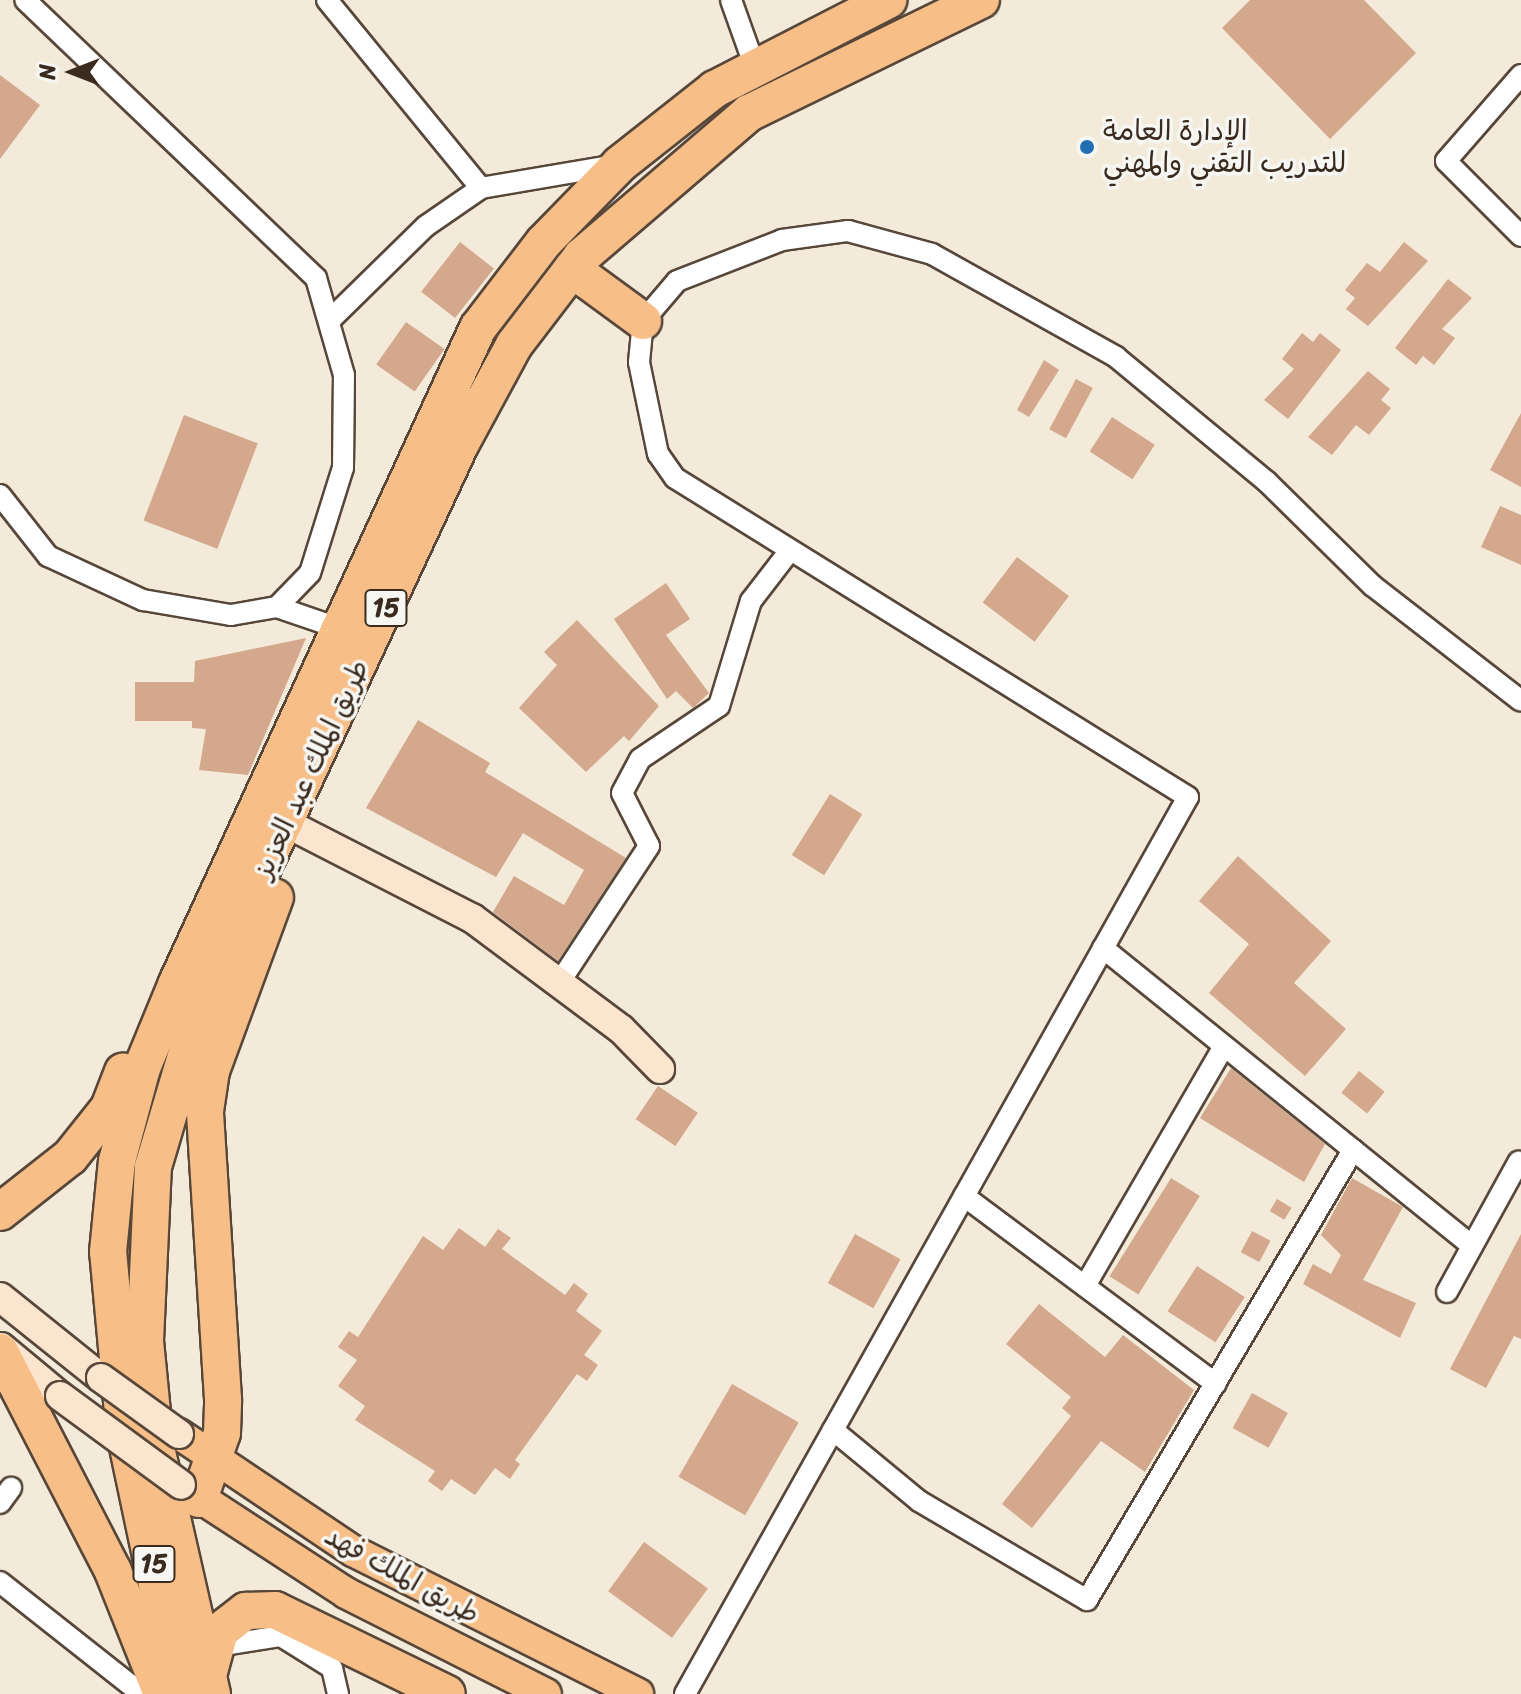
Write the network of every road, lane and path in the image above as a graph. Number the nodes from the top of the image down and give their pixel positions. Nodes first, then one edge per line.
1 (25, 0) edge
2 (327, 0) edge
3 (731, 0) edge
4 (888, 0) edge
5 (981, 0) edge
6 (755, 67) junction
7 (1521, 75) edge
8 (620, 164) junction
9 (481, 188) junction
10 (1521, 236) edge
11 (572, 269) junction
12 (331, 319) junction
13 (643, 321) junction
14 (0, 495) edge
15 (788, 553) junction
16 (277, 607) junction
17 (338, 628) junction
18 (1521, 701) edge
19 (288, 824) junction
20 (240, 842) junction
21 (1103, 948) junction
22 (559, 983) junction
23 (1224, 1046) junction
24 (660, 1069) dead end
25 (1353, 1150) junction
26 (1519, 1161) edge
27 (964, 1196) junction
28 (0, 1212) edge
29 (1472, 1246) junction
30 (1085, 1286) junction
31 (1447, 1292) dead end
32 (0, 1297) edge
33 (0, 1346) edge
34 (0, 1352) edge
35 (1216, 1384) junction
36 (833, 1430) junction
37 (179, 1434) joint
38 (215, 1459) junction
39 (190, 1492) junction
40 (0, 1582) edge
41 (203, 1677) edge
42 (142, 1694) edge
43 (162, 1694) edge
44 (338, 1694) edge
45 (447, 1694) edge
46 (546, 1694) edge
47 (638, 1694) edge
48 (685, 1694) edge

1 - 12 street
2 - 9 street
3 - 6 street
4 - 6 highway, طريق الملك عبد العزيز / 15
5 - 11 highway, طريق الملك عبد العزيز / 15
6 - 8 highway, طريق الملك عبد العزيز / 15
7 - 10 street
8 - 9 street
8 - 17 highway, طريق الملك عبد العزيز / 15
9 - 12 street
11 - 13 highway
11 - 19 highway, طريق الملك عبد العزيز / 15
12 - 16 street
13 - 15 street
13 - 18 street
14 - 16 street
15 - 21 street
15 - 22 street
16 - 17 street
17 - 20 highway, طريق الملك عبد العزيز / 15
19 - 22 main road
19 - 38 highway
19 - 41 highway, طريق الملك عبد العزيز / 15
20 - 28 highway
20 - 41 highway, طريق الملك عبد العزيز / 15
21 - 23 street
21 - 27 street
22 - 24 main road
23 - 25 street
23 - 30 street
25 - 29 street
25 - 35 street
26 - 29 street
27 - 30 street
27 - 36 street
29 - 31 street
30 - 35 street
32 - 37 main road, bridge
33 - 39 main road, bridge
34 - 43 highway
35 - 36 street
36 - 48 street
37 - 38 main road, طريق الملك فهد
38 - 39 highway
38 - 47 main road, طريق الملك فهد
39 - 46 main road, طريق الملك فهد
40 - 42 street
41 - 44 street
41 - 45 highway

